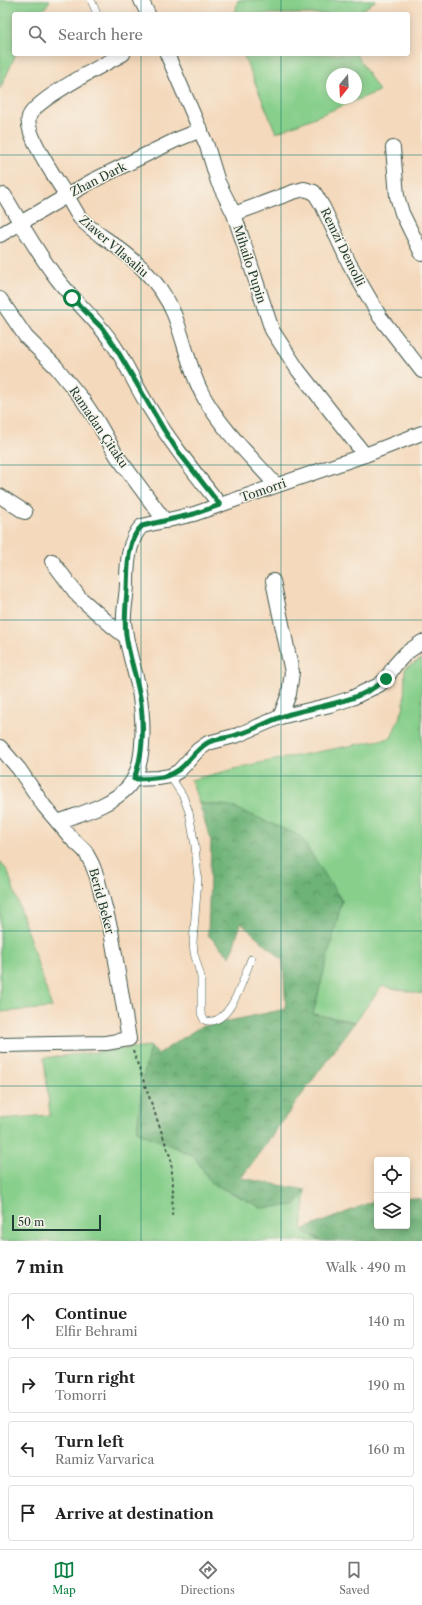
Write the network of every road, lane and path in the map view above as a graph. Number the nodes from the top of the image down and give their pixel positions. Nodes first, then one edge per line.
1 (91, 0) edge
2 (95, 12) edge
3 (117, 56) edge
4 (168, 56) edge
5 (201, 130) junction
6 (393, 148) dead end
7 (4, 195) dead end
8 (66, 195) junction
9 (234, 214) junction
10 (21, 223) junction
11 (0, 235) edge
12 (422, 254) edge
13 (0, 299) edge
14 (422, 370) edge
15 (422, 432) edge
16 (365, 455) junction
17 (276, 485) junction
18 (0, 496) edge
19 (220, 505) junction
20 (25, 512) dead end
21 (165, 521) junction
22 (52, 561) dead end
23 (273, 581) dead end
24 (126, 637) junction
25 (422, 642) edge
26 (280, 717) junction
27 (0, 747) edge
28 (170, 776) junction
29 (134, 779) junction
30 (58, 822) junction
31 (251, 959) dead end
32 (129, 1039) junction
33 (2, 1045) dead end
34 (172, 1216) dead end

1 - 2 lane
3 - 8 street, Ziaver Vllasaliu
4 - 5 street, Mihailo Pupin
5 - 8 street, Zhan Dark
5 - 9 street, Mihailo Pupin
6 - 12 street
7 - 10 street
8 - 10 street, Zhan Dark
8 - 17 street, Ziaver Vllasaliu
9 - 14 street, Remzi Demolli
9 - 16 street, Mihailo Pupin
10 - 11 street, Zhan Dark
10 - 19 street
13 - 21 street, Ramadan Çitaku
15 - 16 street, Tomorri
16 - 17 street, Tomorri
17 - 19 street, Tomorri
18 - 20 street
19 - 21 street, Tomorri
21 - 24 street, Tomorri
22 - 24 street
23 - 26 street
24 - 29 street, Tomorri
25 - 26 street
26 - 28 street
27 - 30 street, Berid Beker
28 - 29 street
28 - 31 lane
29 - 30 street
30 - 32 street, Berid Beker
32 - 33 street
32 - 34 path

